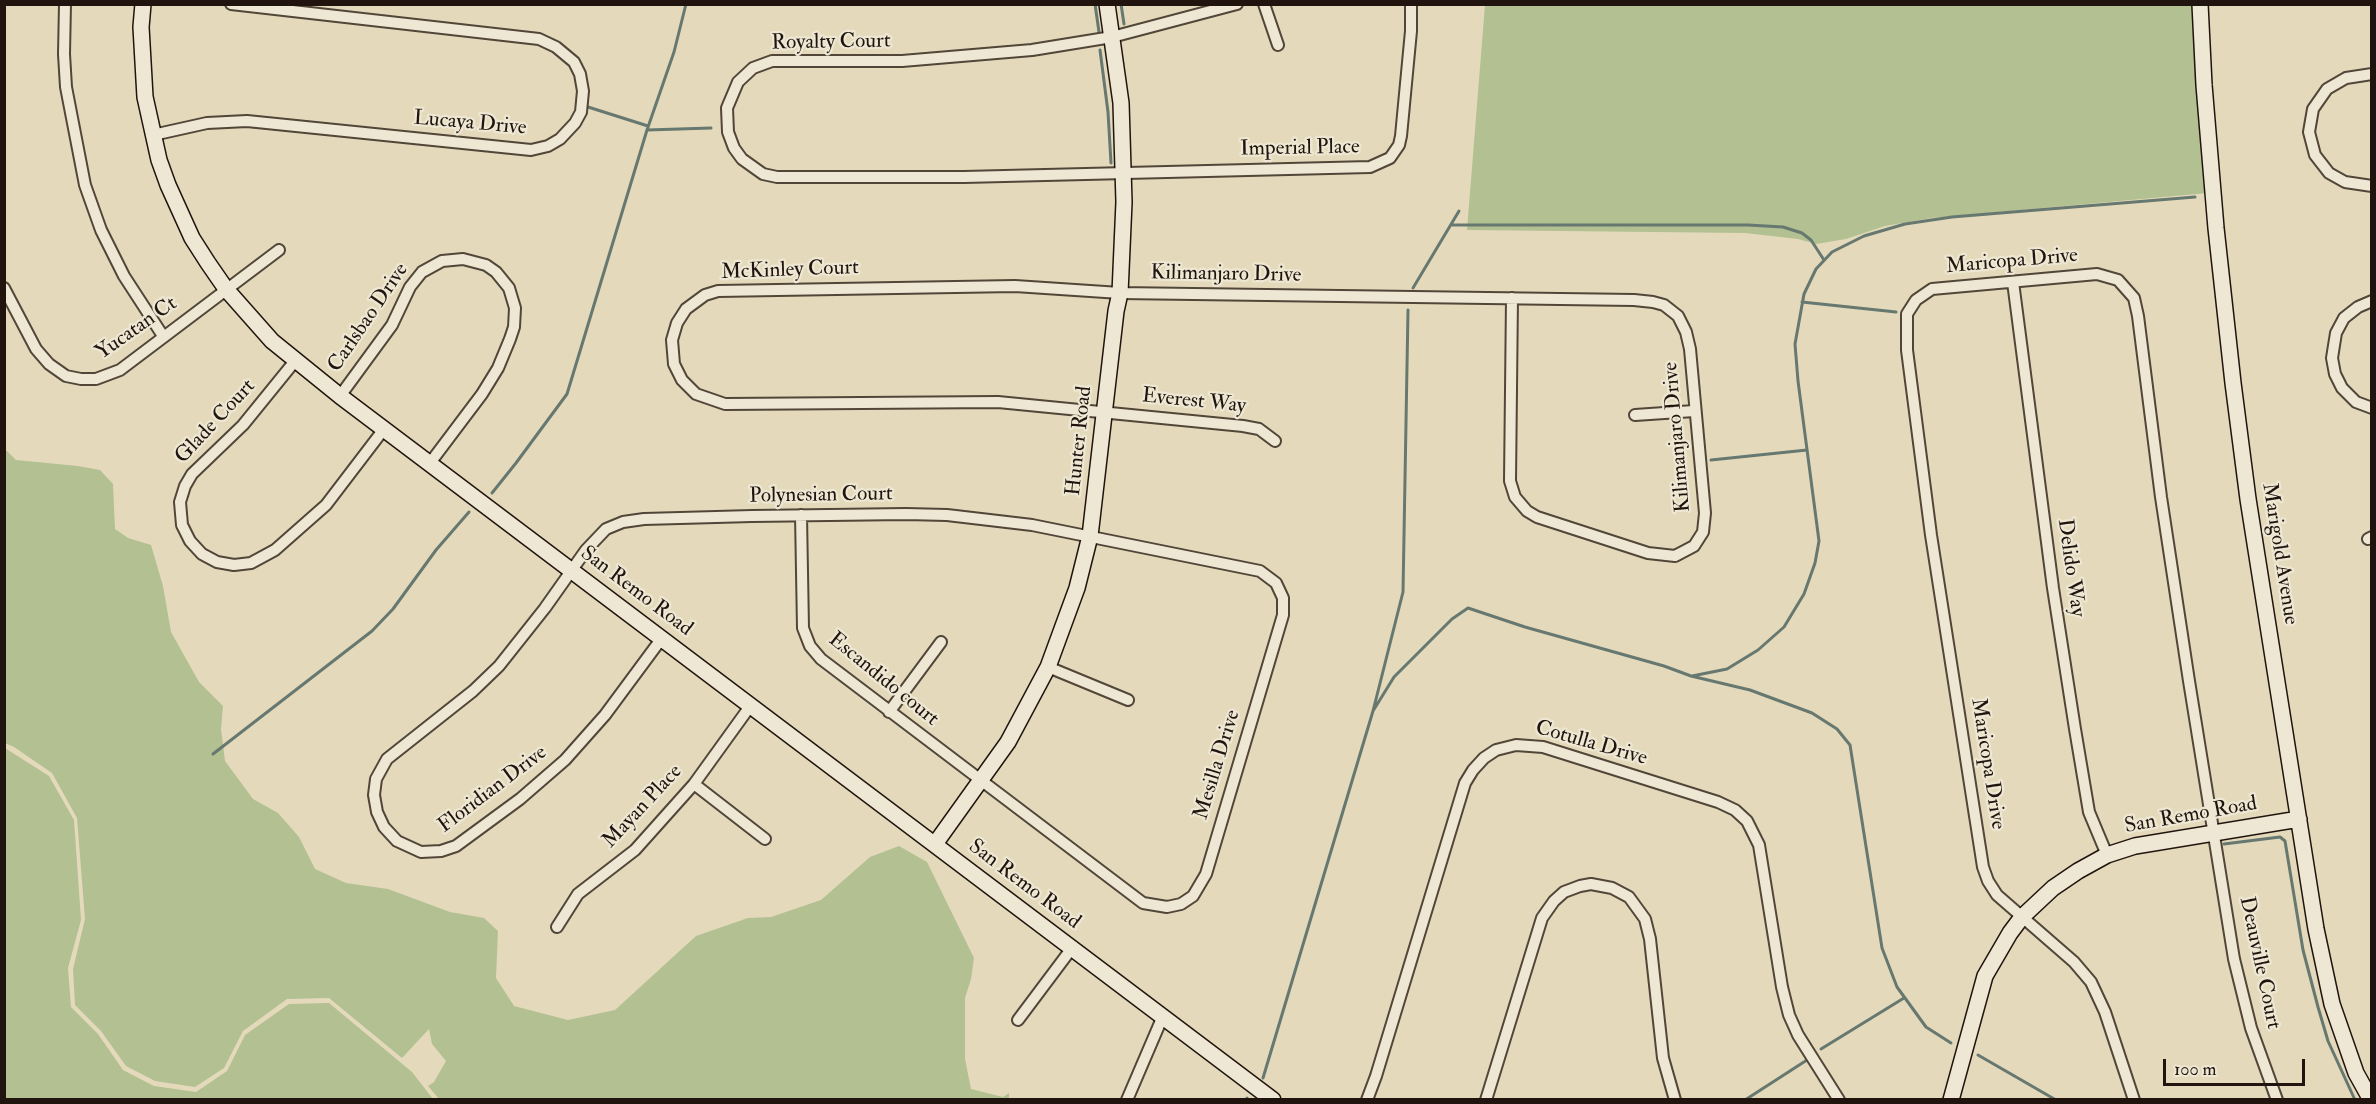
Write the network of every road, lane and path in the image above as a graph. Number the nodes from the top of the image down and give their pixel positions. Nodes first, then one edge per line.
1 (65, 4) edge
2 (143, 4) edge
3 (231, 4) edge
4 (1107, 4) edge
5 (1237, 4) edge
6 (1264, 4) edge
7 (1411, 4) edge
8 (2200, 4) edge
9 (1112, 37) junction
10 (1278, 45) dead end
11 (2372, 74) edge
12 (153, 135) junction
13 (1124, 172) junction
14 (2372, 186) edge
15 (279, 250) dead end
16 (2013, 282) junction
17 (4, 288) edge
18 (226, 290) junction
19 (1120, 293) junction
20 (1512, 298) junction
21 (2372, 302) edge
22 (163, 336) junction
23 (295, 361) junction
24 (340, 396) junction
25 (2372, 408) edge
26 (1694, 411) junction
27 (1105, 412) junction
28 (1635, 415) dead end
29 (384, 429) junction
30 (1275, 441) dead end
31 (430, 462) junction
32 (801, 515) junction
33 (1090, 536) junction
34 (572, 570) junction
35 (662, 638) junction
36 (941, 642) dead end
37 (1048, 667) junction
38 (1128, 700) dead end
39 (751, 705) junction
40 (889, 712) junction
41 (981, 781) junction
42 (694, 784) junction
43 (2299, 819) junction
44 (2215, 832) junction
45 (765, 839) dead end
46 (935, 844) junction
47 (2108, 855) junction
48 (2022, 917) junction
49 (557, 927) dead end
50 (1072, 948) junction
51 (1163, 1016) junction
52 (1018, 1020) dead end
53 (1127, 1100) edge
54 (1273, 1100) edge
55 (1367, 1100) edge
56 (1486, 1100) edge
57 (1676, 1100) edge
58 (1839, 1100) edge
59 (1951, 1100) edge
60 (2134, 1100) edge
61 (2277, 1100) edge
62 (2371, 1100) edge

1 - 22 street
2 - 12 street, San Remo Road
3 - 12 street, Lucaya Drive
4 - 9 street, Hunter Road
5 - 9 street
6 - 10 street
7 - 13 street, Imperial Place
8 - 43 street, Marigold Avenue
9 - 13 street, Hunter Road
9 - 13 street, Royalty Court
11 - 14 street
12 - 18 street, San Remo Road
13 - 19 street, Hunter Road
15 - 18 street, Yucatan Ct
16 - 44 street, Maricopa Drive
16 - 47 street, Delido Way
16 - 48 street, Maricopa Drive
17 - 22 street, Yucatan Ct
18 - 22 street, Yucatan Ct
18 - 23 street, San Remo Road
19 - 20 street, Kilimanjaro Drive
19 - 27 street, Hunter Road
19 - 27 street, McKinley Court
20 - 26 street, Kilimanjaro Drive
20 - 26 street, Kilimanjaro Drive
21 - 25 street
23 - 24 street, San Remo Road
23 - 29 street, Glade Court
24 - 29 street, San Remo Road
24 - 31 street, Carlsbao Drive
26 - 28 street
27 - 30 street, Everest Way
27 - 33 street, Hunter Road
29 - 31 street, San Remo Road
31 - 34 street, San Remo Road
32 - 33 street, Polynesian Court
32 - 34 street, Polynesian Court
32 - 40 street, Escandido court
33 - 37 street, Hunter Road
33 - 41 street, Mesilla Drive
34 - 35 street, San Remo Road
34 - 35 street, Floridian Drive
35 - 39 street, San Remo Road
36 - 40 street
37 - 38 street
37 - 41 street, Hunter Road
39 - 42 street, Mayan Place
39 - 46 street, San Remo Road
40 - 41 street, Escandido court
41 - 46 street, Hunter Road
42 - 45 street
42 - 49 street, Mayan Place
43 - 44 street, San Remo Road
43 - 62 street, Marigold Avenue
44 - 47 street, San Remo Road
44 - 61 street, Deauville Court
46 - 50 street, San Remo Road
47 - 48 street, San Remo Road
48 - 59 street, San Remo Road
48 - 60 street
50 - 51 street, San Remo Road
50 - 52 street
51 - 53 street
51 - 54 street, San Remo Road
55 - 58 street, Cotulla Drive
56 - 57 street

